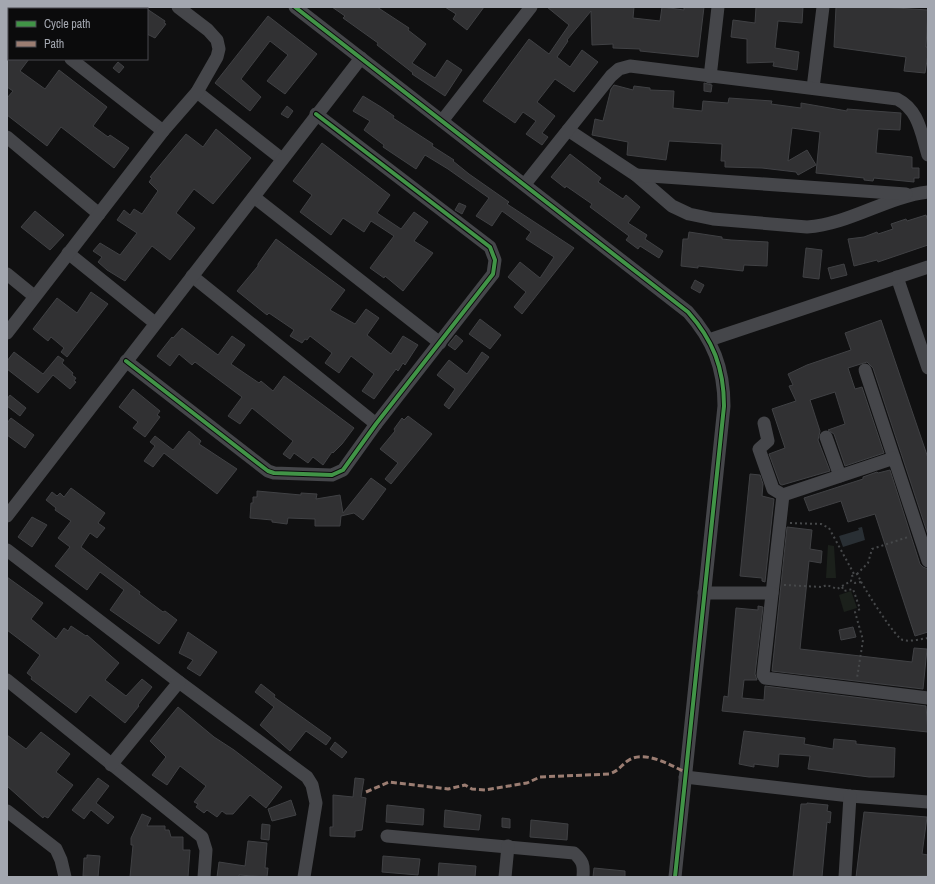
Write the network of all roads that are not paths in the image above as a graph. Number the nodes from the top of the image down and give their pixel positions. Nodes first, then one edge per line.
1 (178, 7) edge
2 (296, 7) edge
3 (531, 7) edge
4 (718, 7) edge
5 (823, 7) edge
6 (361, 58) junction
7 (72, 60) edge
8 (710, 77) junction
9 (814, 88) junction
10 (196, 92) junction
11 (316, 114) junction
12 (442, 121) junction
13 (568, 130) junction
14 (163, 131) junction
15 (7, 137) edge
16 (928, 155) edge
17 (282, 158) junction
18 (636, 174) junction
19 (525, 184) junction
20 (928, 192) edge
21 (908, 194) junction
22 (254, 197) junction
23 (99, 214) junction
24 (68, 253) junction
25 (928, 267) edge
26 (7, 274) edge
27 (192, 276) junction
28 (897, 277) junction
29 (34, 296) junction
30 (155, 323) junction
31 (7, 333) edge
32 (709, 340) junction
33 (440, 343) junction
34 (926, 351) edge
35 (126, 361) junction
36 (928, 368) edge
37 (866, 370) dead end
38 (764, 423) dead end
39 (376, 424) junction
40 (826, 437) dead end
41 (894, 458) junction
42 (840, 476) junction
43 (783, 495) junction
44 (7, 516) edge
45 (922, 535) edge
46 (7, 550) edge
47 (928, 561) edge
48 (772, 588) junction
49 (704, 593) junction
50 (7, 680) edge
51 (179, 682) junction
52 (928, 698) edge
53 (111, 765) junction
54 (684, 777) junction
55 (850, 796) junction
56 (928, 802) edge
57 (7, 811) edge
58 (387, 836) dead end
59 (508, 846) junction
60 (65, 877) edge
61 (204, 877) edge
62 (304, 877) edge
63 (505, 877) edge
64 (583, 877) edge
65 (675, 877) edge
66 (845, 877) edge

1 - 10 street
2 - 6 street
3 - 12 street
4 - 8 street
5 - 9 street
6 - 11 street
6 - 12 street
7 - 14 street
8 - 9 street
8 - 13 street
9 - 16 street
10 - 14 street
10 - 17 street
11 - 17 street
11 - 33 street
12 - 19 street
13 - 18 street
13 - 19 street
14 - 23 street
15 - 23 street
17 - 22 street
18 - 21 street
18 - 21 street
19 - 32 street
20 - 21 street
22 - 27 street
22 - 33 street
23 - 24 street
24 - 29 street
24 - 30 street
25 - 28 street
26 - 29 street
27 - 30 street
27 - 39 street
28 - 32 street
28 - 34 street
29 - 31 street
30 - 35 street
32 - 49 street
33 - 39 street
34 - 36 street
35 - 39 street
35 - 44 street
37 - 41 street
38 - 43 street
40 - 42 street
41 - 42 street
41 - 45 street
42 - 43 street
43 - 48 street
45 - 47 street
46 - 51 street
48 - 49 street
48 - 52 street
49 - 54 street
50 - 53 street
51 - 53 street
51 - 62 street
53 - 61 street
54 - 55 street
54 - 65 street
55 - 56 street
55 - 66 street
57 - 60 street
58 - 59 street
59 - 63 street
59 - 64 street

